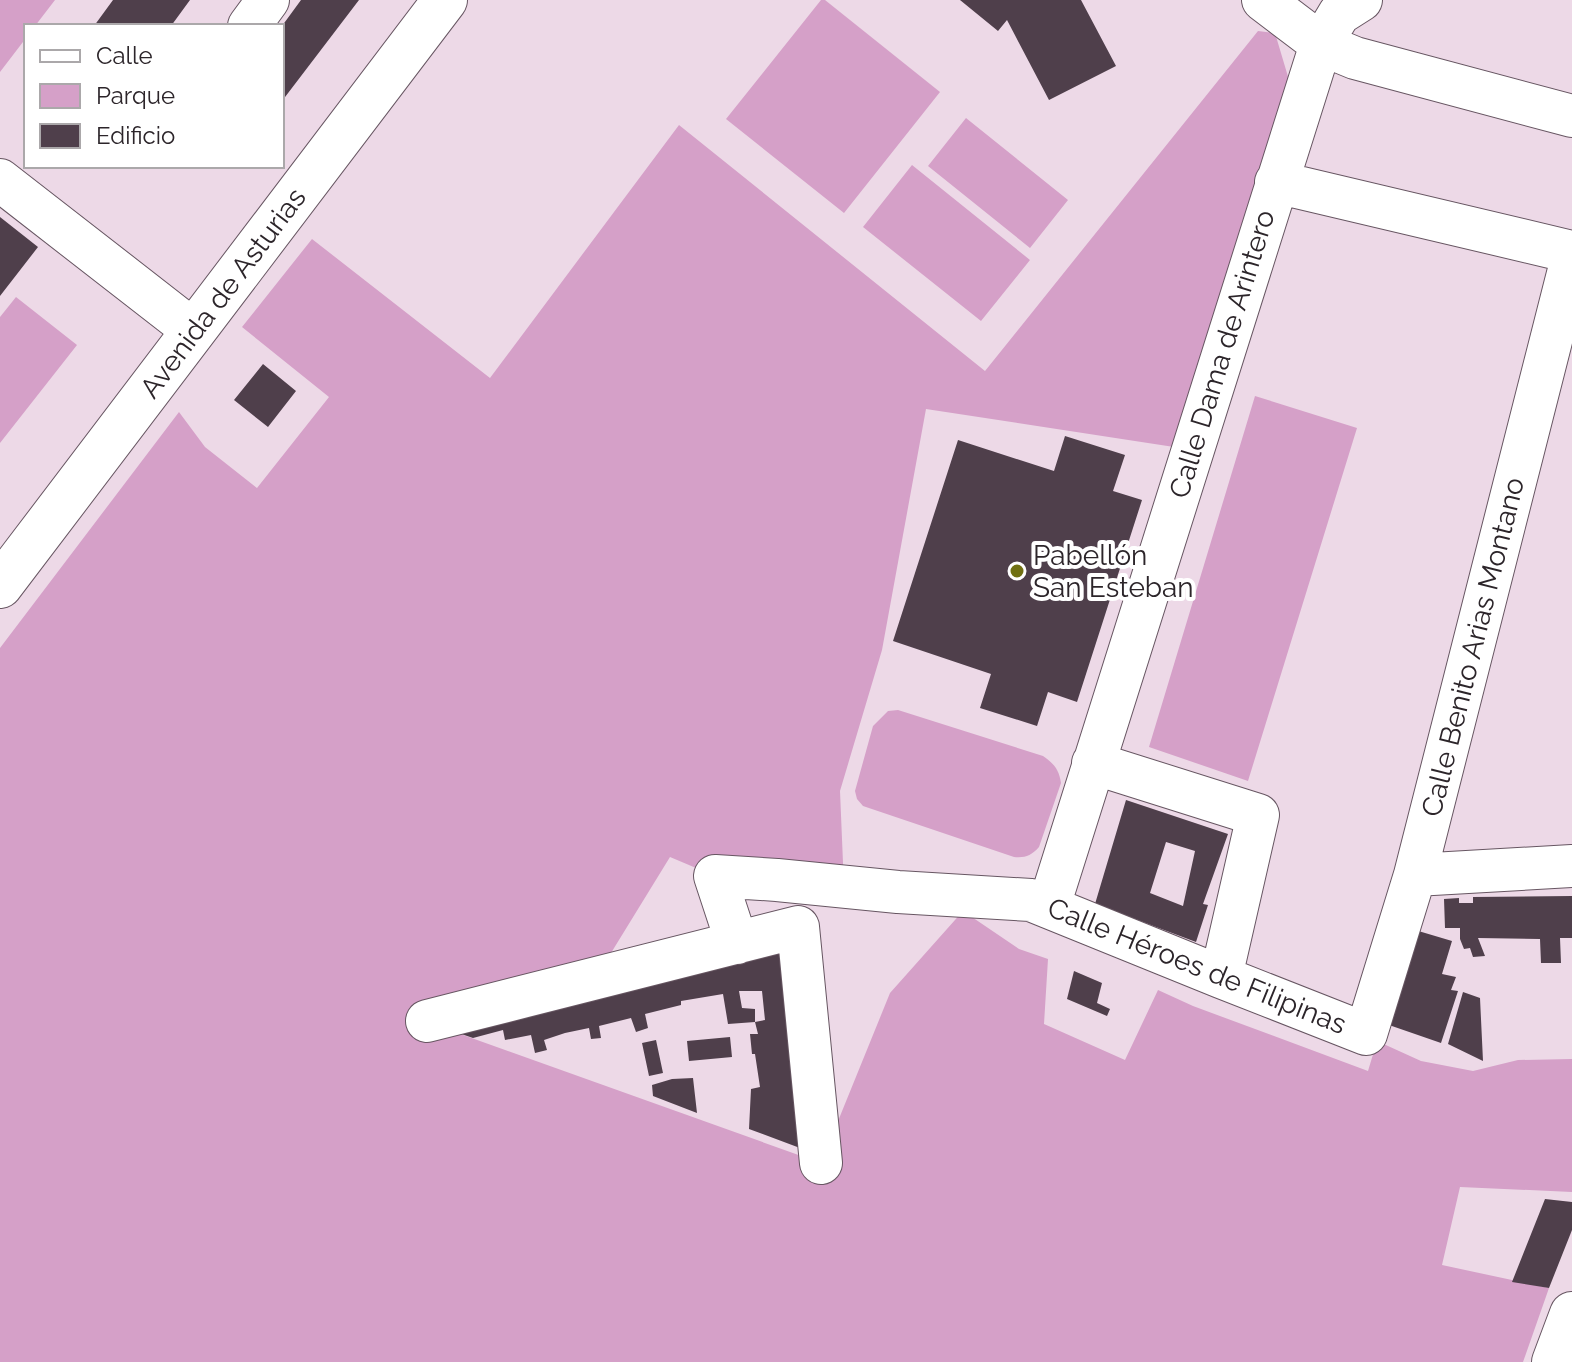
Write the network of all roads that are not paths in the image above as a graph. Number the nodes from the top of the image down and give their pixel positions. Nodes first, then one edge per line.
1 (268, 0) edge
2 (445, 0) edge
3 (1263, 0) edge
4 (1361, 0) edge
5 (250, 24) edge
6 (1321, 44) junction
7 (1572, 116) edge
8 (0, 180) edge
9 (1276, 182) junction
10 (1572, 252) edge
11 (1572, 258) edge
12 (194, 331) junction
13 (0, 586) edge
14 (1093, 763) junction
15 (1572, 866) edge
16 (1415, 875) junction
17 (1049, 906) junction
18 (737, 943) junction
19 (1221, 977) junction
20 (427, 1021) dead end
21 (1366, 1034) joint
22 (821, 1163) dead end
23 (1572, 1314) edge
24 (1554, 1362) edge

1 - 5 street
2 - 12 main road, Avenida de Asturias
3 - 6 street
4 - 6 street, Calle Dama de Arintero
6 - 7 street
6 - 9 street, Calle Dama de Arintero
8 - 12 street
9 - 10 street
9 - 14 street, Calle Dama de Arintero
11 - 16 street, Calle Benito Arias Montano
12 - 13 main road, Avenida de Asturias
14 - 17 street, Calle Dama de Arintero
14 - 19 street
15 - 16 street
16 - 21 street, Calle Benito Arias Montano
17 - 18 street, Calle Héroes de Filipinas
17 - 19 street, Calle Héroes de Filipinas
18 - 20 street
18 - 22 street
19 - 21 street, Calle Héroes de Filipinas
23 - 24 main road

